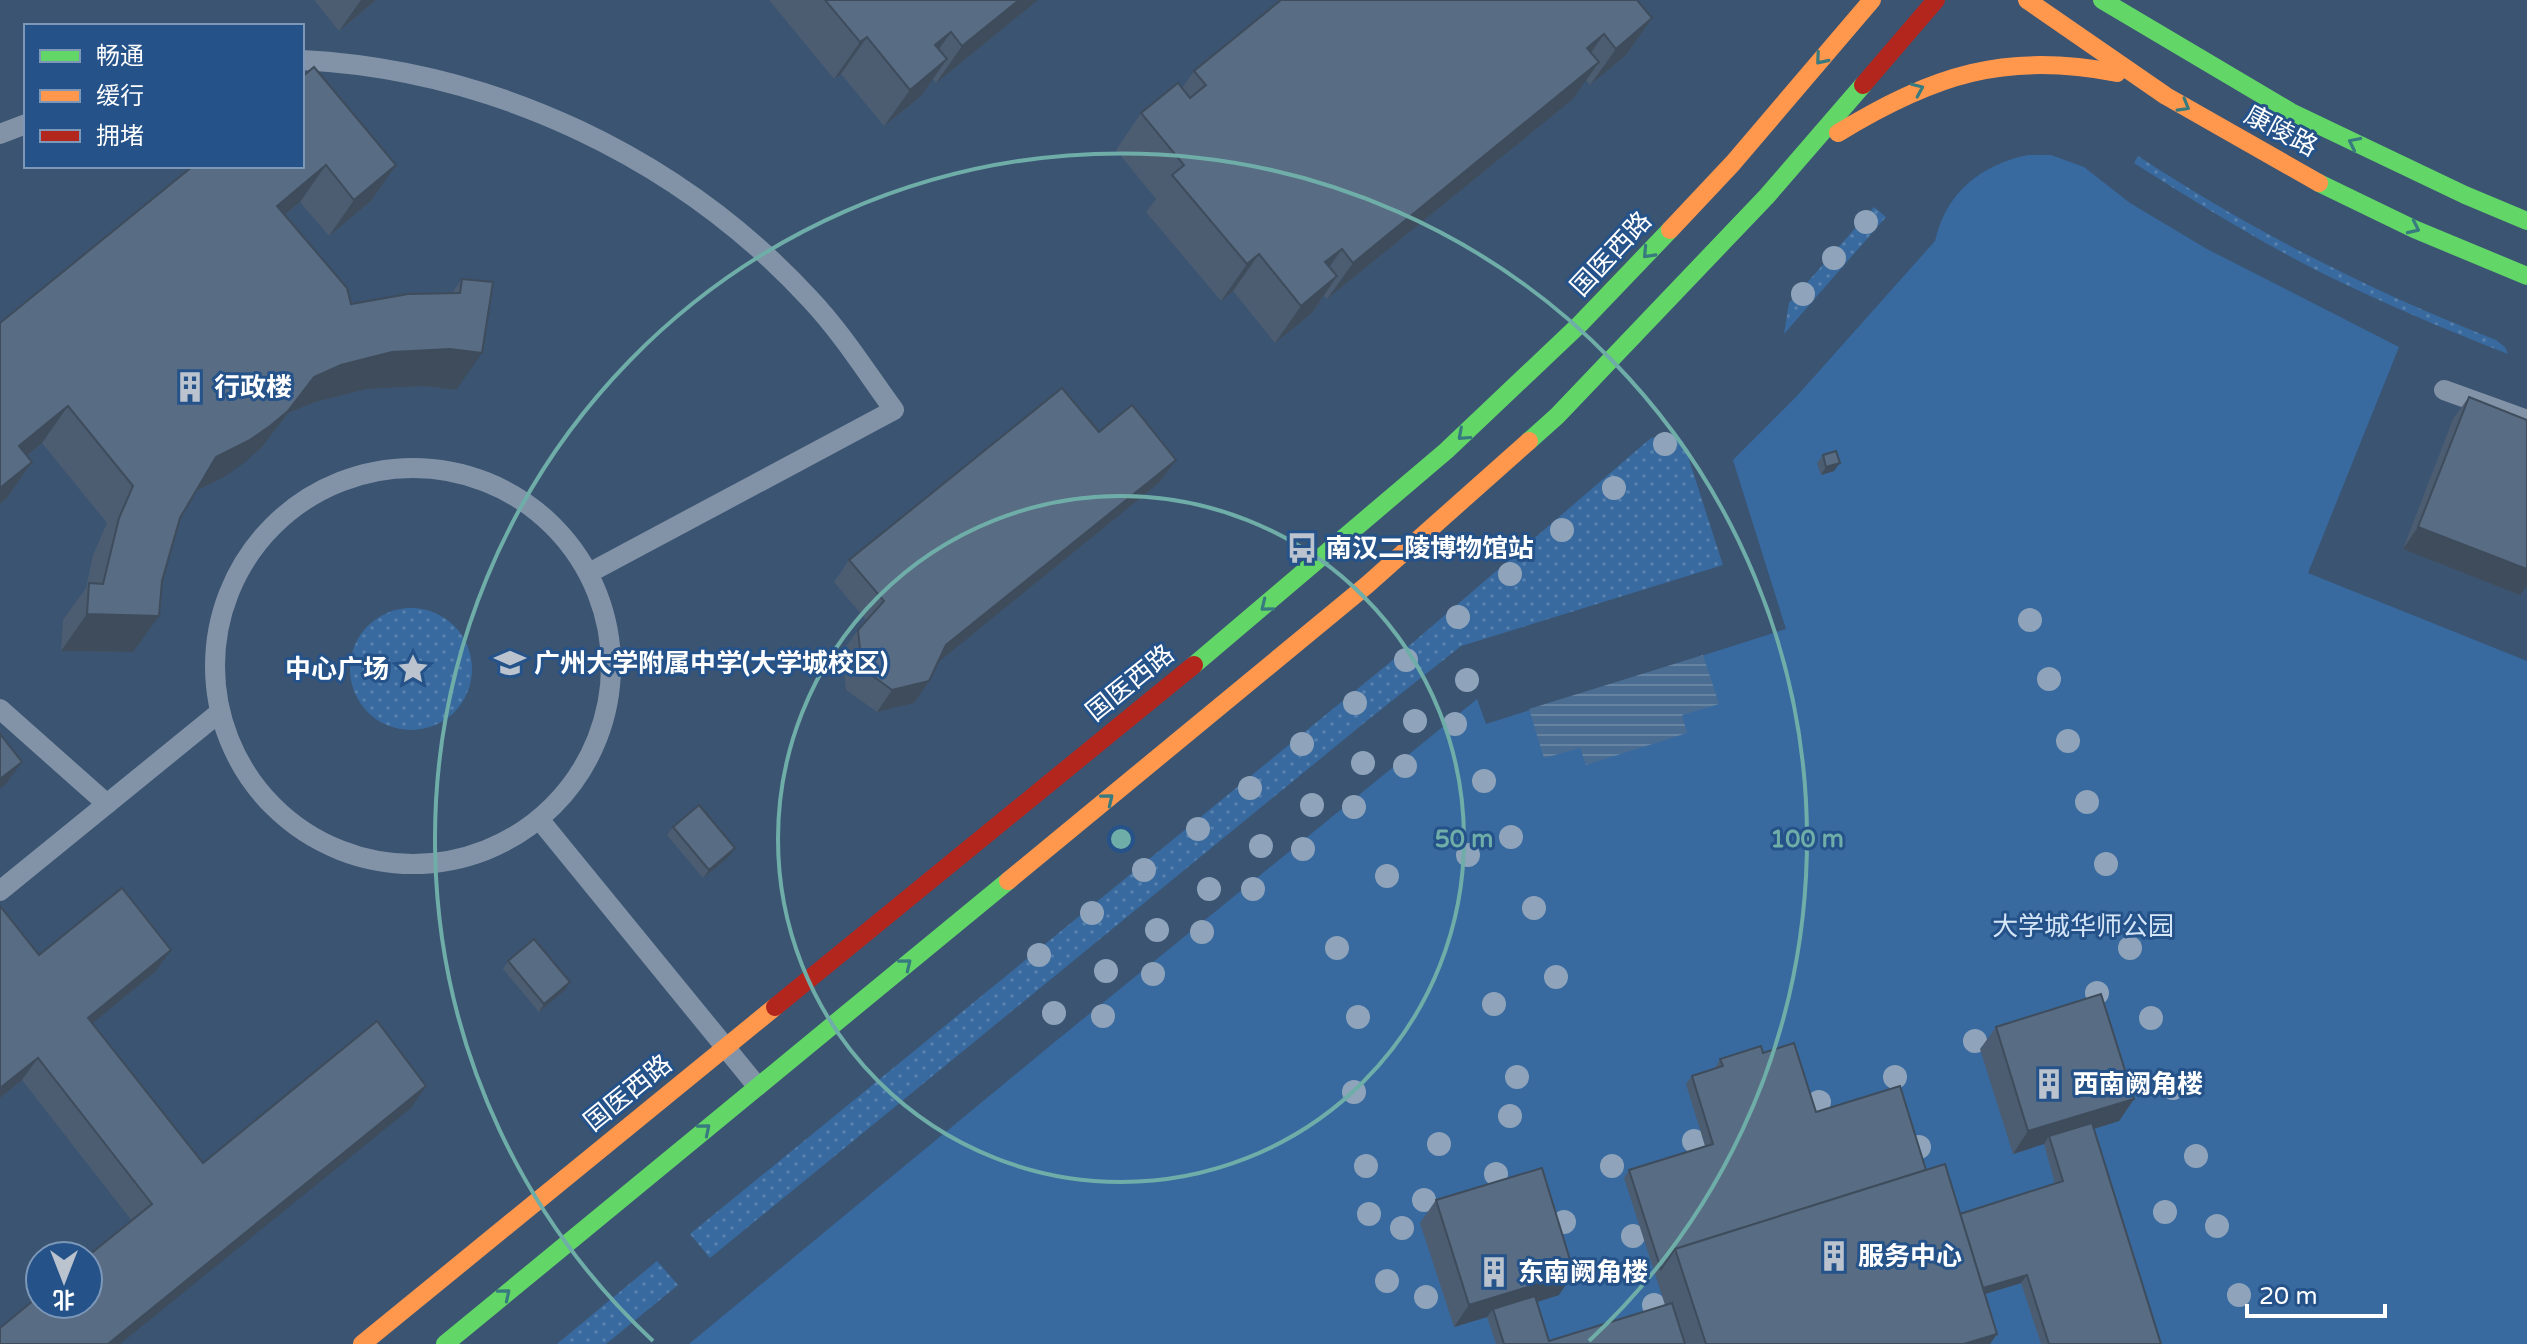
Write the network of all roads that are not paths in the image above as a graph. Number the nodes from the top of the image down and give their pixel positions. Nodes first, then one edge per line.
1 (1872, 0) edge
2 (1936, 0) edge
3 (2027, 0) edge
4 (2102, 0) edge
5 (304, 60) edge
6 (2136, 78) junction
7 (24, 125) edge
8 (0, 134) edge
9 (1803, 157) junction
10 (2527, 221) edge
11 (2527, 276) edge
12 (2444, 390) dead end
13 (2527, 420) edge
14 (589, 573) junction
15 (0, 709) edge
16 (220, 712) junction
17 (107, 804) junction
18 (539, 819) junction
19 (0, 891) edge
20 (726, 1047) junction
21 (757, 1086) junction
22 (362, 1344) edge
23 (445, 1344) edge

1 -> 20 main road, 国医西路
2 - 9 main road
3 - 6 main road, 康陵路
10 -> 4 main road, 康陵路
5 - 14 lane
9 -> 6 main road
6 -> 11 main road, 康陵路
7 - 8 lane
21 -> 9 main road
12 - 13 lane
14 - 16 lane
14 - 18 lane
15 - 17 lane
16 - 17 lane
16 - 18 lane
17 - 19 lane
18 - 20 lane
20 - 21 lane
20 - 22 main road, 国医西路
23 -> 21 main road

